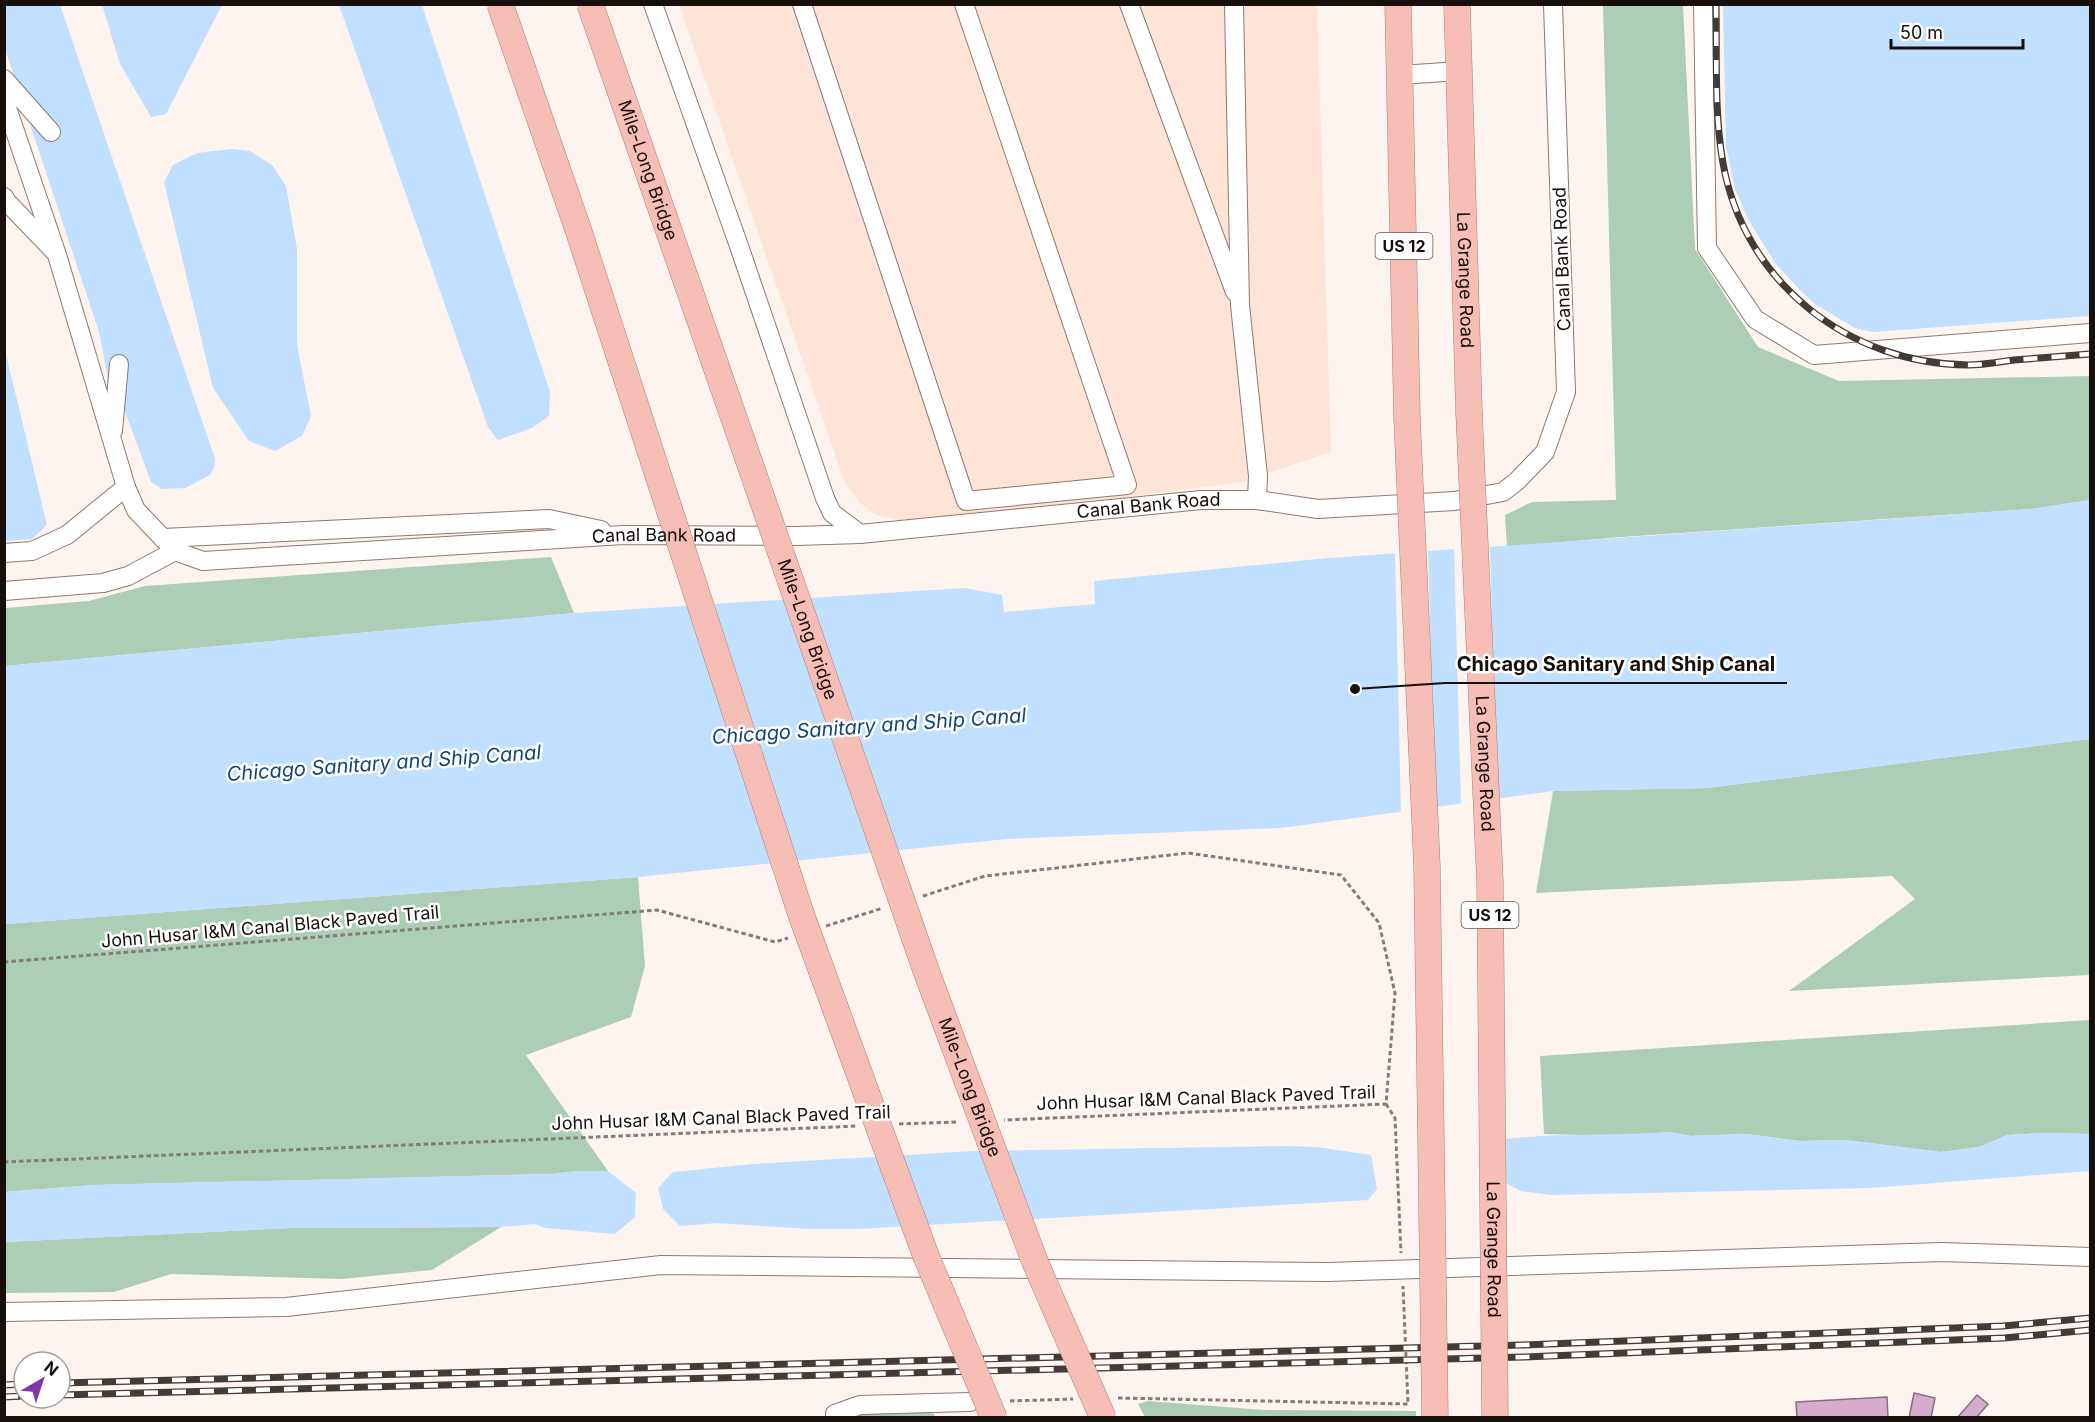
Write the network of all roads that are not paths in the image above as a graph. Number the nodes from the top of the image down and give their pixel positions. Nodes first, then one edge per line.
1 (500, 4) edge
2 (590, 4) edge
3 (653, 4) edge
4 (802, 4) edge
5 (964, 4) edge
6 (1129, 4) edge
7 (1234, 4) edge
8 (1398, 4) edge
9 (1457, 4) edge
10 (1553, 4) edge
11 (1704, 4) edge
12 (1459, 71) junction
13 (1401, 75) junction
14 (4, 79) edge
15 (4, 99) edge
16 (51, 132) dead end
17 (4, 197) edge
18 (57, 255) junction
19 (1240, 305) junction
20 (2091, 333) edge
21 (119, 364) dead end
22 (112, 440) junction
23 (126, 487) junction
24 (1257, 500) junction
25 (860, 534) junction
26 (623, 535) junction
27 (169, 545) junction
28 (4, 553) edge
29 (4, 591) edge
30 (2091, 1257) edge
31 (4, 1312) edge
32 (969, 1402) dead end
33 (1107, 1408) edge
34 (1000, 1409) edge
35 (835, 1418) edge
36 (1435, 1418) edge
37 (1495, 1418) edge

1 - 34 highway, bridge
2 - 33 highway, Mile-Long Bridge, bridge
3 - 25 lane
4 - 5 lane
6 - 19 lane
7 - 19 lane
8 - 13 highway, US 12
9 - 12 highway, La Grange Road / US 12
10 - 24 lane, Canal Bank Road
11 - 20 lane
12 - 13 lane
12 - 37 highway, La Grange Road / US 12, bridge
13 - 36 highway, US 12, bridge
14 - 16 lane
15 - 18 lane
17 - 18 lane
18 - 22 lane
19 - 24 lane
21 - 22 lane
22 - 23 lane
23 - 27 lane
23 - 28 lane
24 - 25 lane, Canal Bank Road
25 - 26 lane, Canal Bank Road
26 - 27 lane
26 - 27 lane, Canal Bank Road
27 - 29 lane
30 - 31 lane
32 - 35 lane

